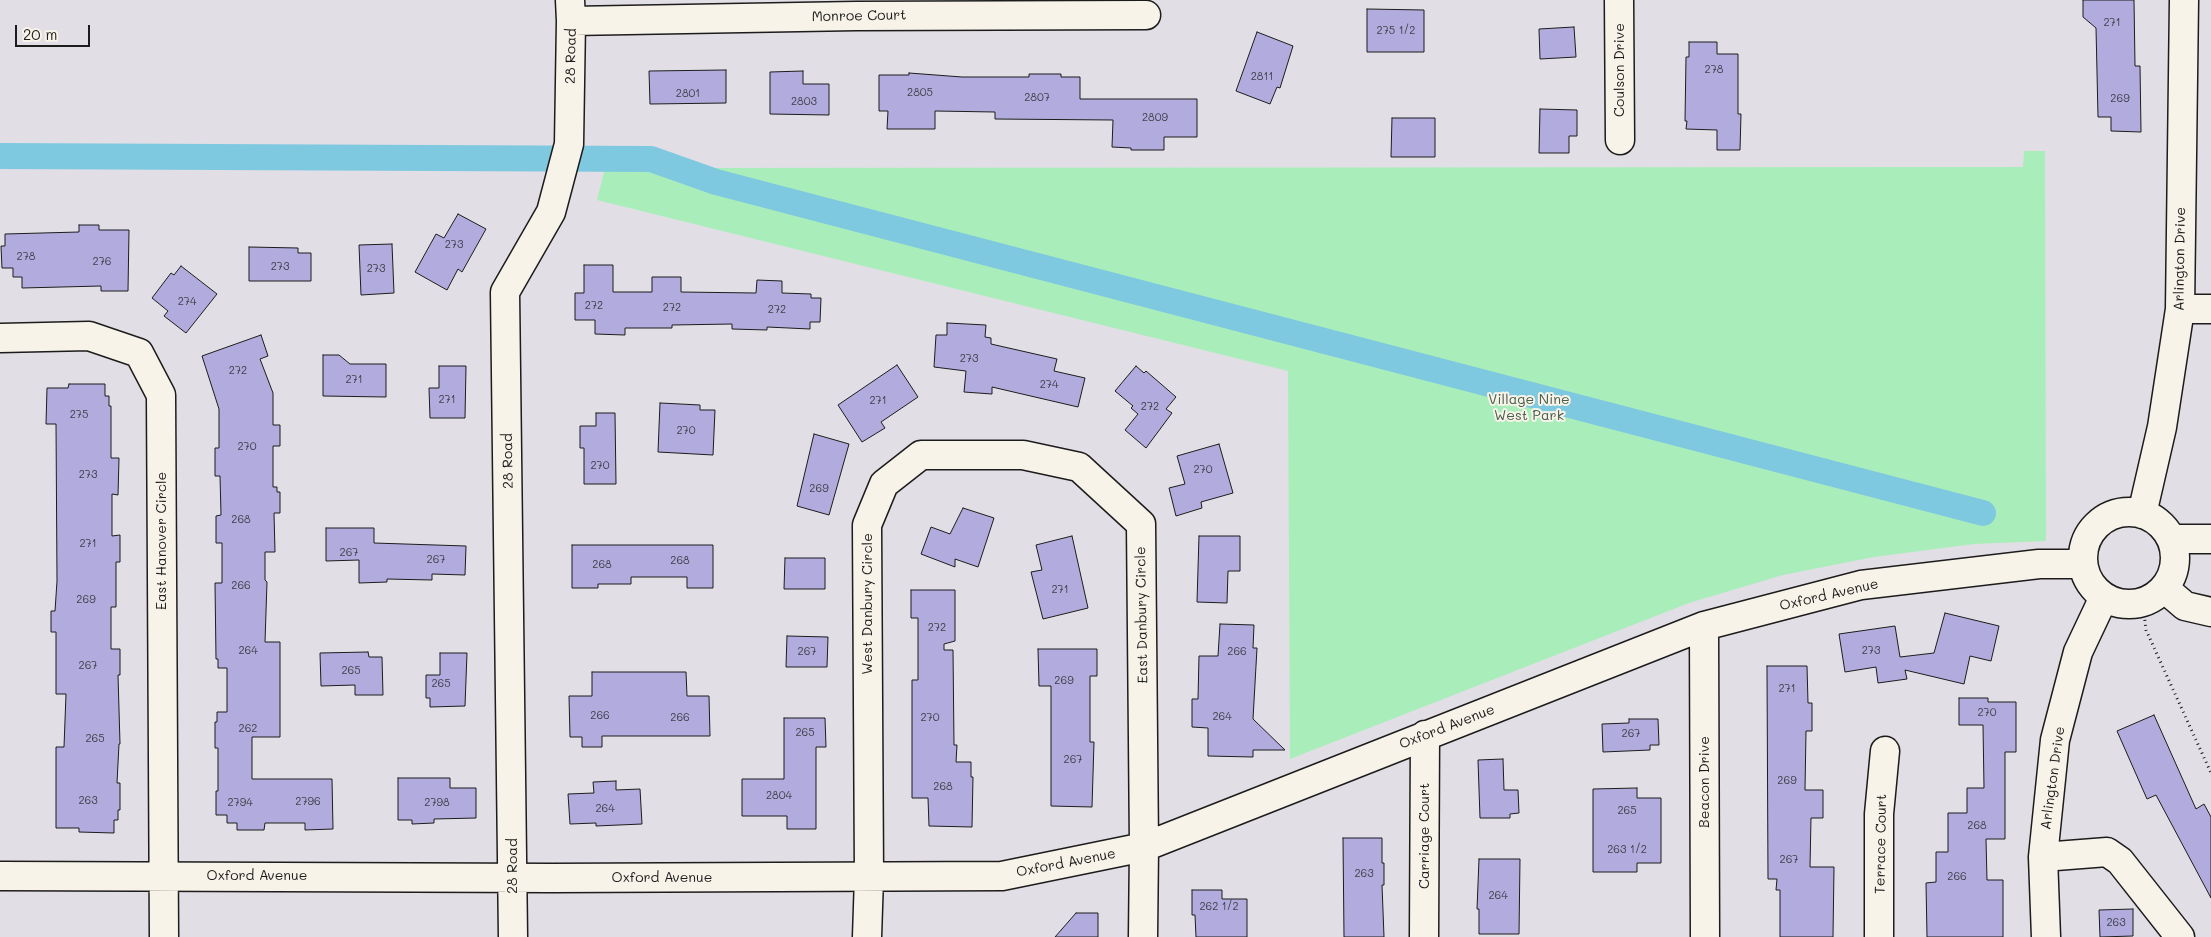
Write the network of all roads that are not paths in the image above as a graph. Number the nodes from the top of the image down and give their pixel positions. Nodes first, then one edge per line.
1 (1619, 0) edge
2 (2184, 0) edge
3 (570, 10) edge
4 (1146, 15) dead end
5 (1620, 140) dead end
6 (2180, 309) junction
7 (2211, 309) edge
8 (0, 338) edge
9 (1023, 455) joint
10 (2142, 514) junction
11 (2171, 538) junction
12 (2211, 539) edge
13 (2084, 564) junction
14 (2153, 595) junction
15 (2104, 597) junction
16 (2211, 612) edge
17 (1704, 626) junction
18 (1425, 735) junction
19 (1885, 751) dead end
20 (1144, 847) junction
21 (2043, 857) junction
22 (0, 876) edge
23 (163, 876) junction
24 (868, 877) junction
25 (514, 878) junction
26 (164, 937) edge
27 (514, 937) edge
28 (867, 937) edge
29 (1143, 937) edge
30 (1424, 937) edge
31 (1705, 937) edge
32 (1879, 937) edge
33 (2046, 937) edge
34 (2180, 937) edge

1 - 5 street, Coulson Drive
2 - 6 street, Arlington Drive
3 - 4 street, Monroe Court
3 - 25 street, 28 Road
6 - 7 street
6 - 10 street, Arlington Drive
8 - 23 street, East Hanover Circle
9 - 20 street, East Danbury Circle
9 - 24 street, West Danbury Circle
10 - 11 street
10 - 13 street
11 - 12 street
11 - 14 street
13 - 15 street
13 - 17 street, Oxford Avenue
14 - 15 street
14 - 16 street
15 - 21 street, Arlington Drive
17 - 18 street, Oxford Avenue
17 - 31 street, Beacon Drive
18 - 20 street, Oxford Avenue
18 - 30 street, Carriage Court
19 - 32 street, Terrace Court
20 - 24 street, Oxford Avenue
20 - 29 street, East Danbury Circle
21 - 33 street, Arlington Drive
21 - 34 street
22 - 23 street, Oxford Avenue
23 - 25 street, Oxford Avenue
23 - 26 street, East Hanover Circle
24 - 25 street, Oxford Avenue
24 - 28 street, West Danbury Circle
25 - 27 street, 28 Road

